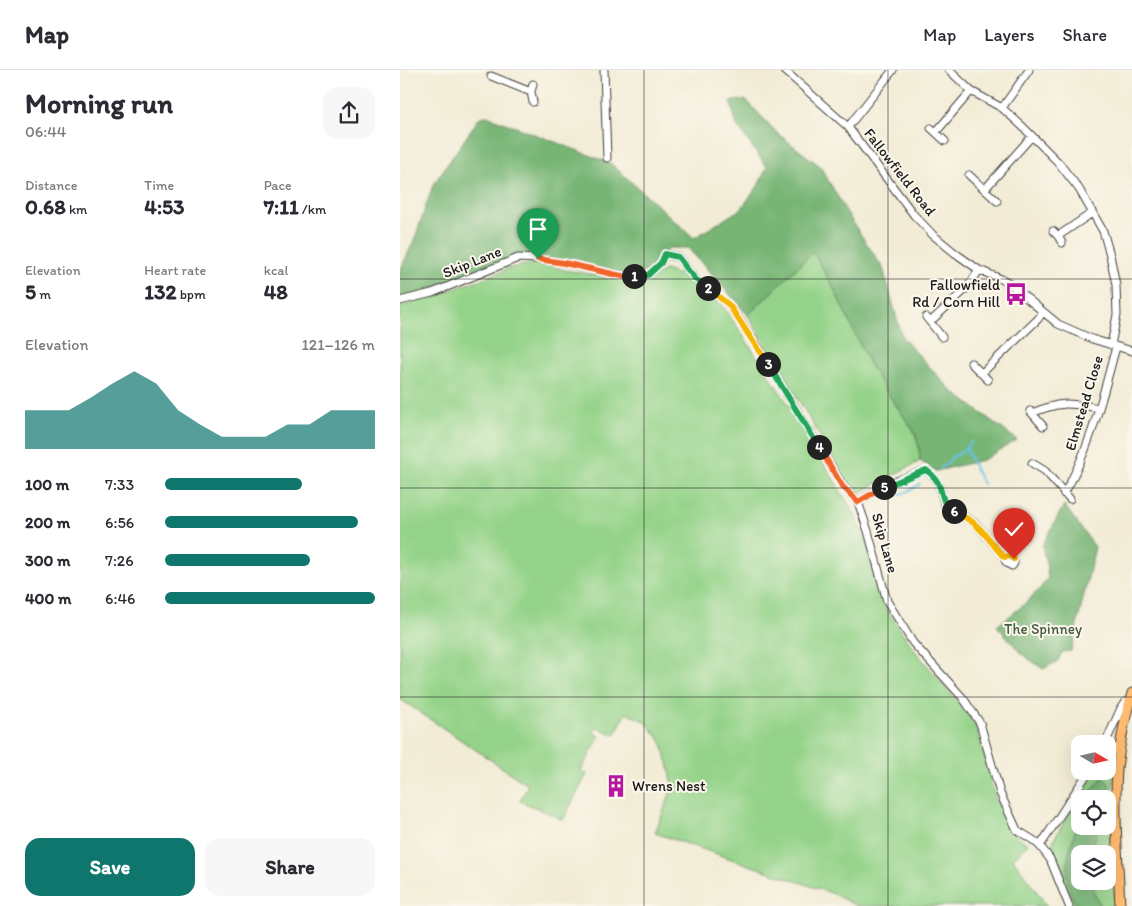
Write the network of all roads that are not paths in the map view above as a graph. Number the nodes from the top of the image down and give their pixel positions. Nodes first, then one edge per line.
1 (604, 70) edge
2 (784, 70) edge
3 (893, 70) edge
4 (949, 70) edge
5 (1029, 70) edge
6 (494, 74) edge
7 (533, 84) dead end
8 (971, 91) junction
9 (531, 92) junction
10 (533, 102) dead end
11 (1002, 108) junction
12 (848, 127) junction
13 (1032, 136) junction
14 (944, 141) dead end
15 (607, 158) dead end
16 (969, 175) dead end
17 (985, 189) junction
18 (996, 201) dead end
19 (1092, 213) junction
20 (1058, 237) dead end
21 (979, 270) junction
22 (400, 301) edge
23 (1043, 312) junction
24 (942, 337) dead end
25 (1113, 346) junction
26 (1132, 351) edge
27 (971, 363) dead end
28 (982, 373) junction
29 (988, 380) dead end
30 (1099, 408) junction
31 (1043, 426) dead end
32 (1032, 463) dead end
33 (1064, 494) junction
34 (1070, 499) dead end
35 (858, 502) junction
36 (1004, 557) dead end
37 (1131, 699) edge
38 (1110, 735) edge
39 (1116, 749) edge
40 (1120, 751) junction
41 (1083, 780) edge
42 (1040, 846) junction
43 (1069, 906) edge
44 (1120, 906) edge

1 - 15 street
2 - 12 street, Fallowfield Road
3 - 12 street
4 - 8 street, Elmstead Close
5 - 11 street
6 - 9 street
7 - 9 street
8 - 11 street, Elmstead Close
8 - 14 street
9 - 10 street
11 - 13 street, Elmstead Close
12 - 21 street, Fallowfield Road
13 - 17 street
13 - 19 street, Elmstead Close
16 - 17 street
17 - 18 street
19 - 20 street
19 - 25 street, Elmstead Close
21 - 23 street, Fallowfield Road
21 - 24 street
22 - 35 street, Skip Lane
23 - 25 street, Fallowfield Road
23 - 28 street
25 - 26 street, Fallowfield Road
25 - 30 street, Elmstead Close
27 - 28 street
28 - 29 street
30 - 31 street
30 - 33 street, Elmstead Close
32 - 33 street
33 - 34 street
35 - 36 street
35 - 42 street, Skip Lane
37 - 38 street
37 - 40 main road
39 - 40 street
40 - 44 main road
41 - 42 street
42 - 43 street, Skip Lane

